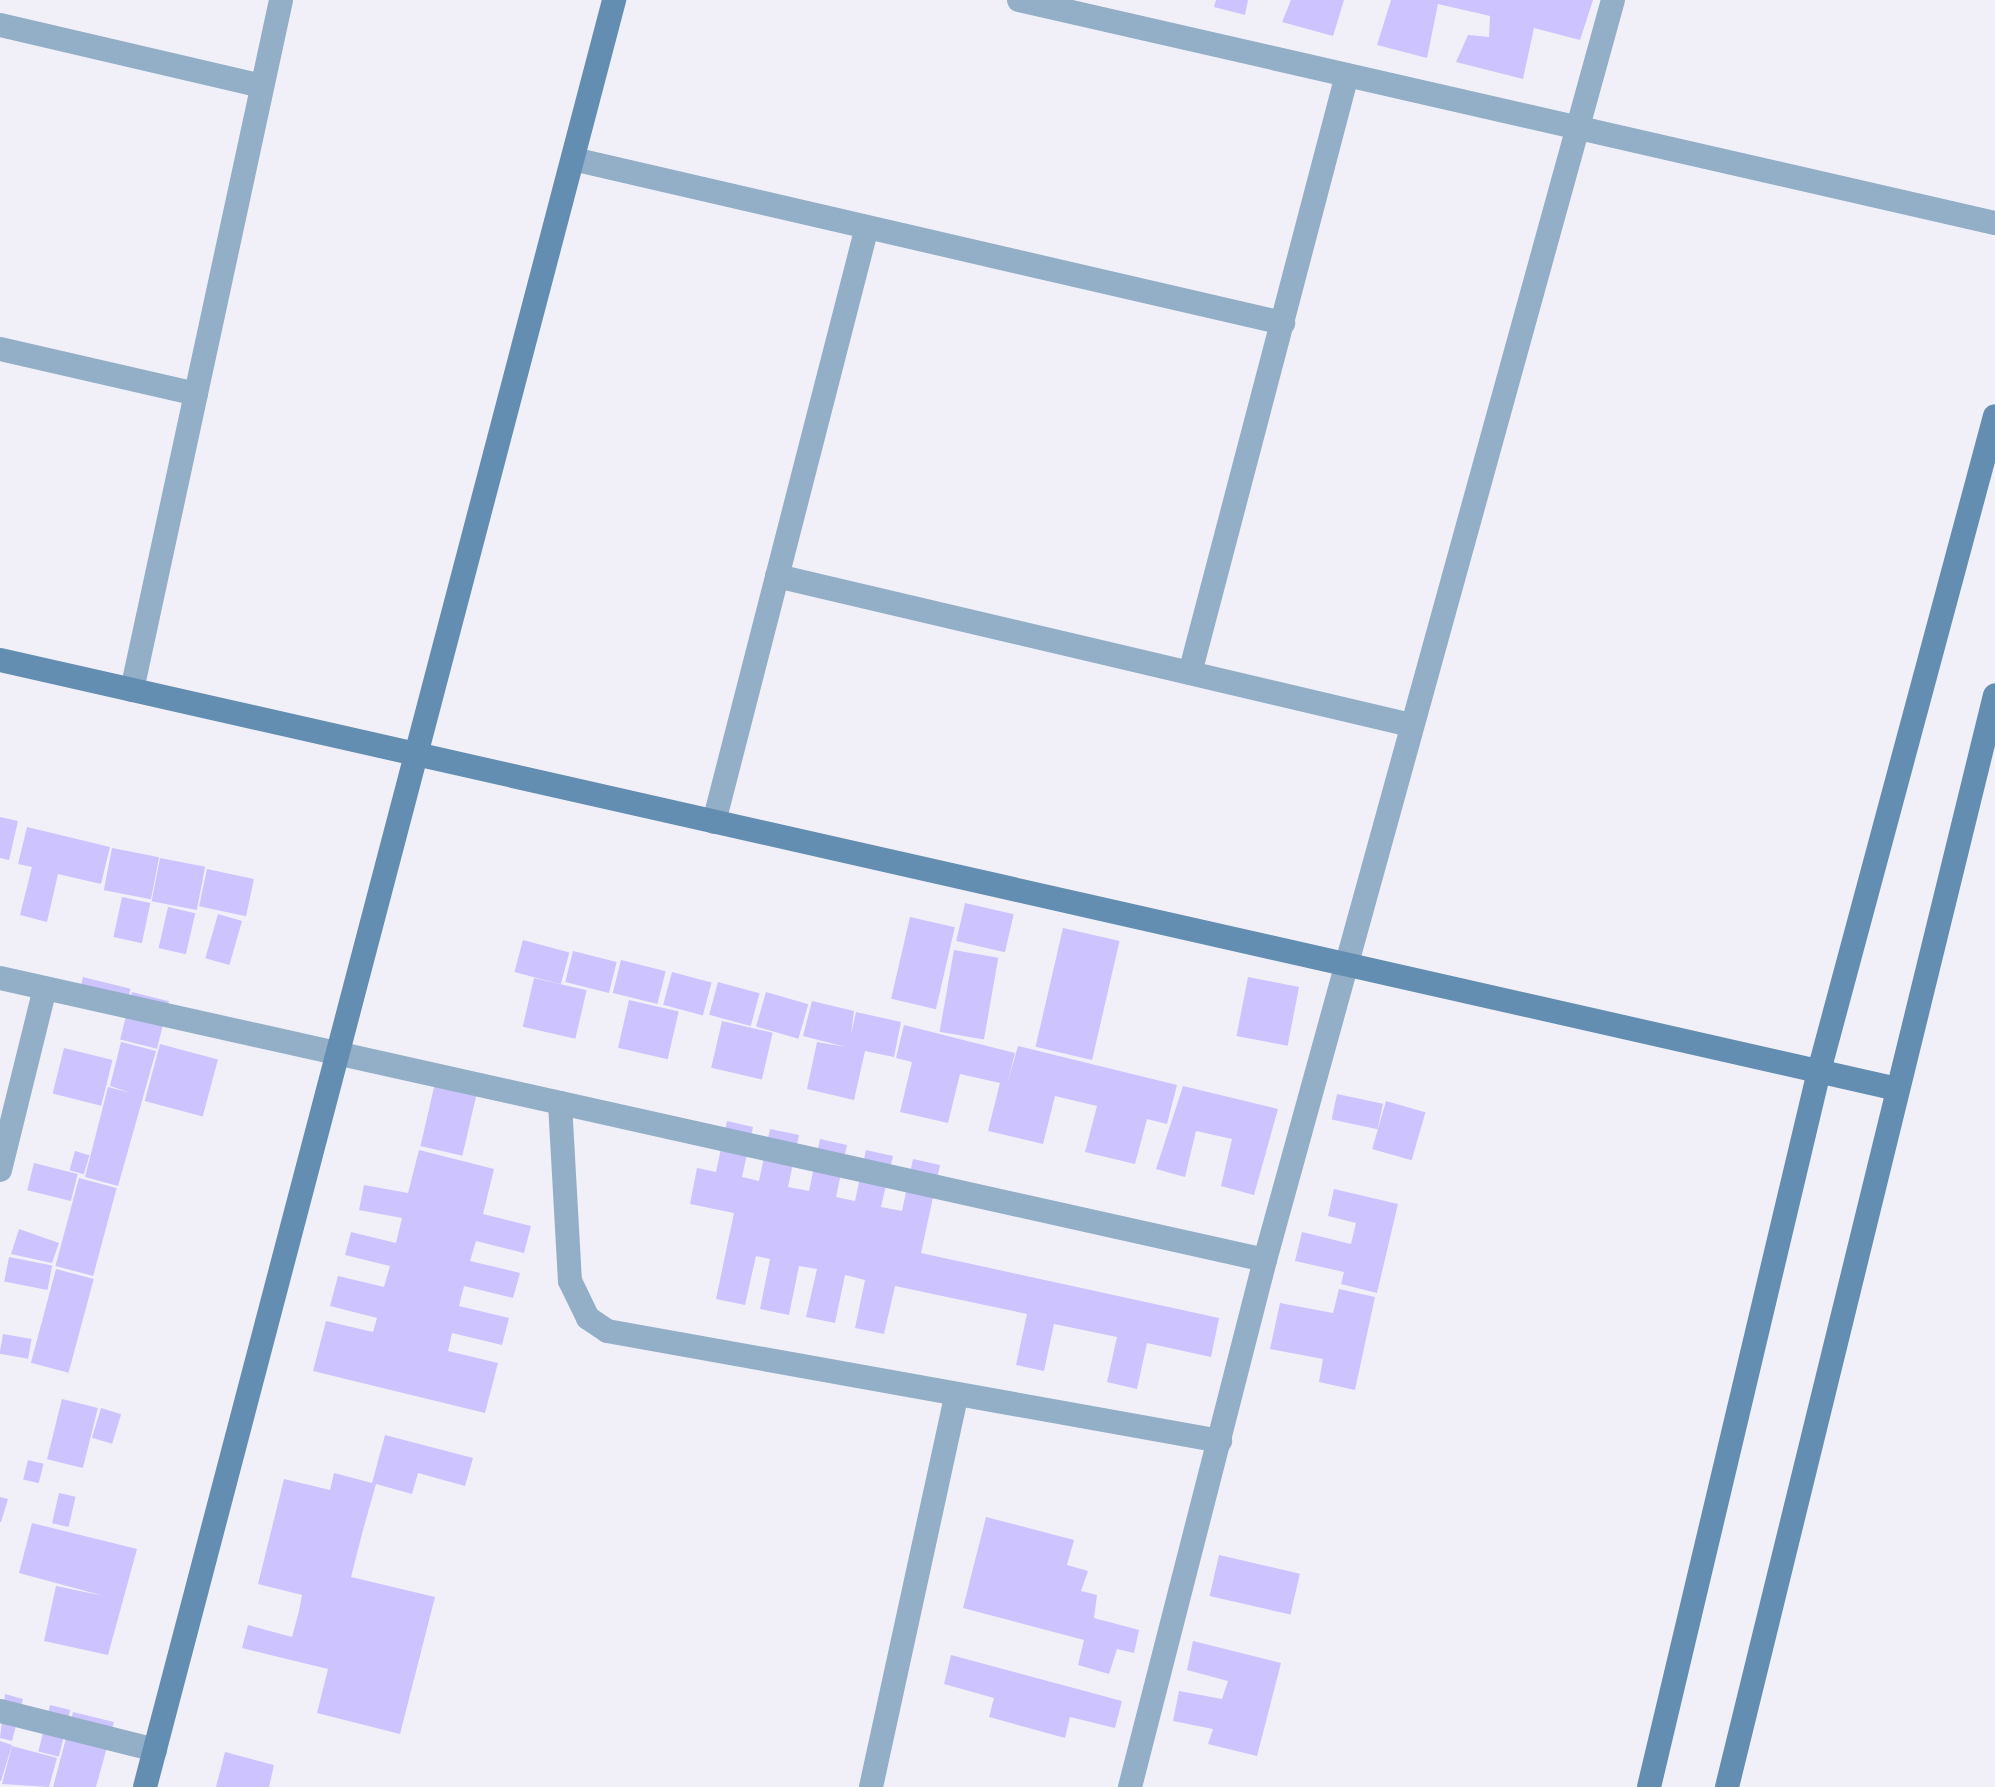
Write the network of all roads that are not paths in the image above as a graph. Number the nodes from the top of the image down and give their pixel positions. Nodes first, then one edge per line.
1 (281, 0) edge
2 (614, 0) edge
3 (1019, 0) edge
4 (1613, 0) edge
5 (0, 25) edge
6 (1347, 75) junction
7 (262, 86) junction
8 (1575, 127) junction
9 (573, 159) junction
10 (1995, 223) edge
11 (867, 227) junction
12 (1283, 323) junction
13 (0, 349) edge
14 (196, 394) junction
15 (1995, 416) edge
16 (777, 576) junction
17 (0, 660) edge
18 (1190, 673) junction
19 (132, 690) junction
20 (1995, 695) edge
21 (1411, 725) junction
22 (416, 755) junction
23 (714, 822) junction
24 (1346, 965) junction
25 (0, 978) edge
26 (45, 988) junction
27 (338, 1053) junction
28 (1819, 1071) junction
29 (1897, 1089) junction
30 (560, 1103) junction
31 (0, 1170) edge
32 (1265, 1260) junction
33 (956, 1397) junction
34 (1220, 1441) junction
35 (0, 1711) edge
36 (155, 1750) junction
37 (145, 1787) edge
38 (871, 1787) edge
39 (1130, 1787) edge
40 (1649, 1787) edge
41 (1727, 1787) edge

1 - 7 street
2 - 9 street
3 - 6 street
4 - 8 street
5 - 7 street
6 - 8 street
6 - 12 street
7 - 14 street
8 - 10 street
8 - 21 street
9 - 11 street
9 - 22 street
11 - 12 street
11 - 16 street
12 - 18 street
13 - 14 street
14 - 19 street
15 - 28 street
16 - 18 street
16 - 23 street
17 - 19 street
18 - 21 street
19 - 22 street
20 - 29 street
21 - 24 street
22 - 23 street
22 - 27 street
23 - 24 street
24 - 28 street
24 - 32 street
25 - 26 street
26 - 27 street
26 - 31 street
27 - 30 street
27 - 36 street
28 - 29 street
28 - 40 street
29 - 41 street
30 - 32 street
30 - 33 street
32 - 34 street
33 - 34 street
33 - 38 street
34 - 39 street
35 - 36 street
36 - 37 street

